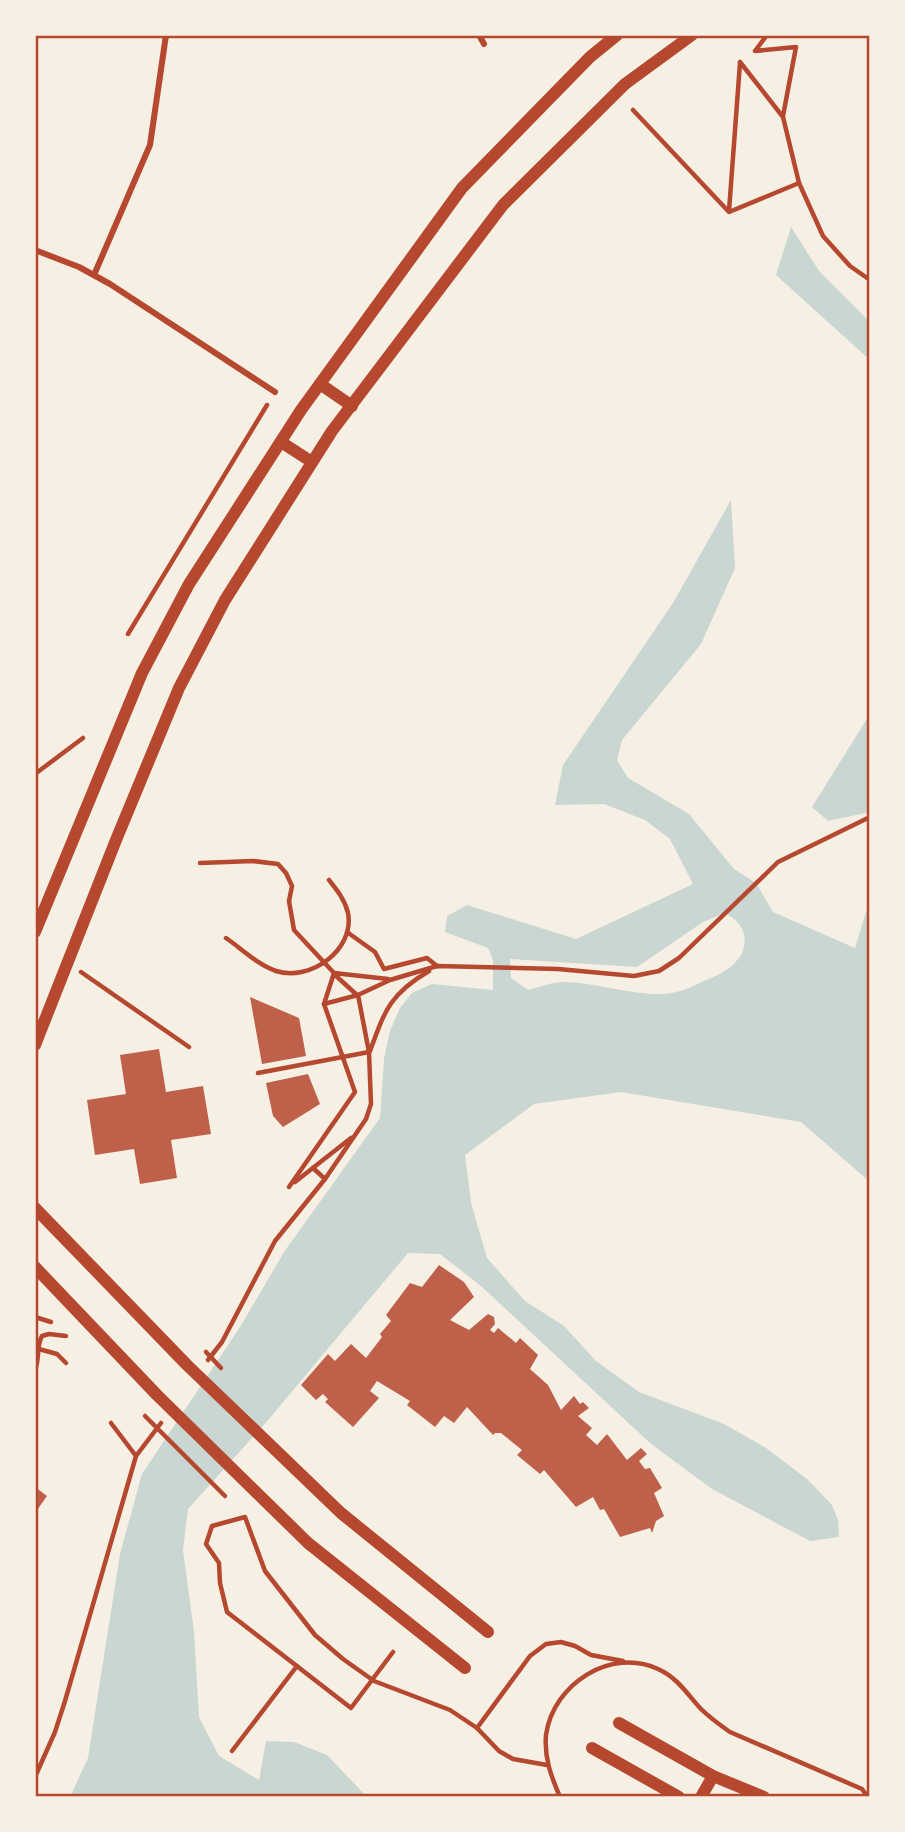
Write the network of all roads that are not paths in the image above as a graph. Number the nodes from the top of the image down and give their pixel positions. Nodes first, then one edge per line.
1 (166, 35) edge
2 (479, 35) edge
3 (617, 35) edge
4 (692, 35) edge
5 (484, 44) dead end
6 (35, 250) edge
7 (94, 275) junction
8 (320, 384) junction
9 (275, 392) road end
10 (352, 406) junction
11 (281, 442) junction
12 (312, 462) junction
13 (35, 932) edge
14 (35, 1045) edge
15 (35, 1208) edge
16 (35, 1267) edge
17 (488, 1632) dead end
18 (465, 1668) dead end
19 (619, 1723) dead end
20 (592, 1748) dead end
21 (713, 1776) junction
22 (679, 1797) edge
23 (701, 1797) edge
24 (764, 1797) edge

1 - 7 street
2 - 5 street
3 - 8 street
4 - 10 street
6 - 7 street
7 - 9 street
8 - 10 street
8 - 11 street
10 - 12 street
11 - 12 street
11 - 13 street
12 - 14 street
15 - 17 street
16 - 18 street
19 - 21 street
20 - 22 street
21 - 23 street
21 - 24 street

